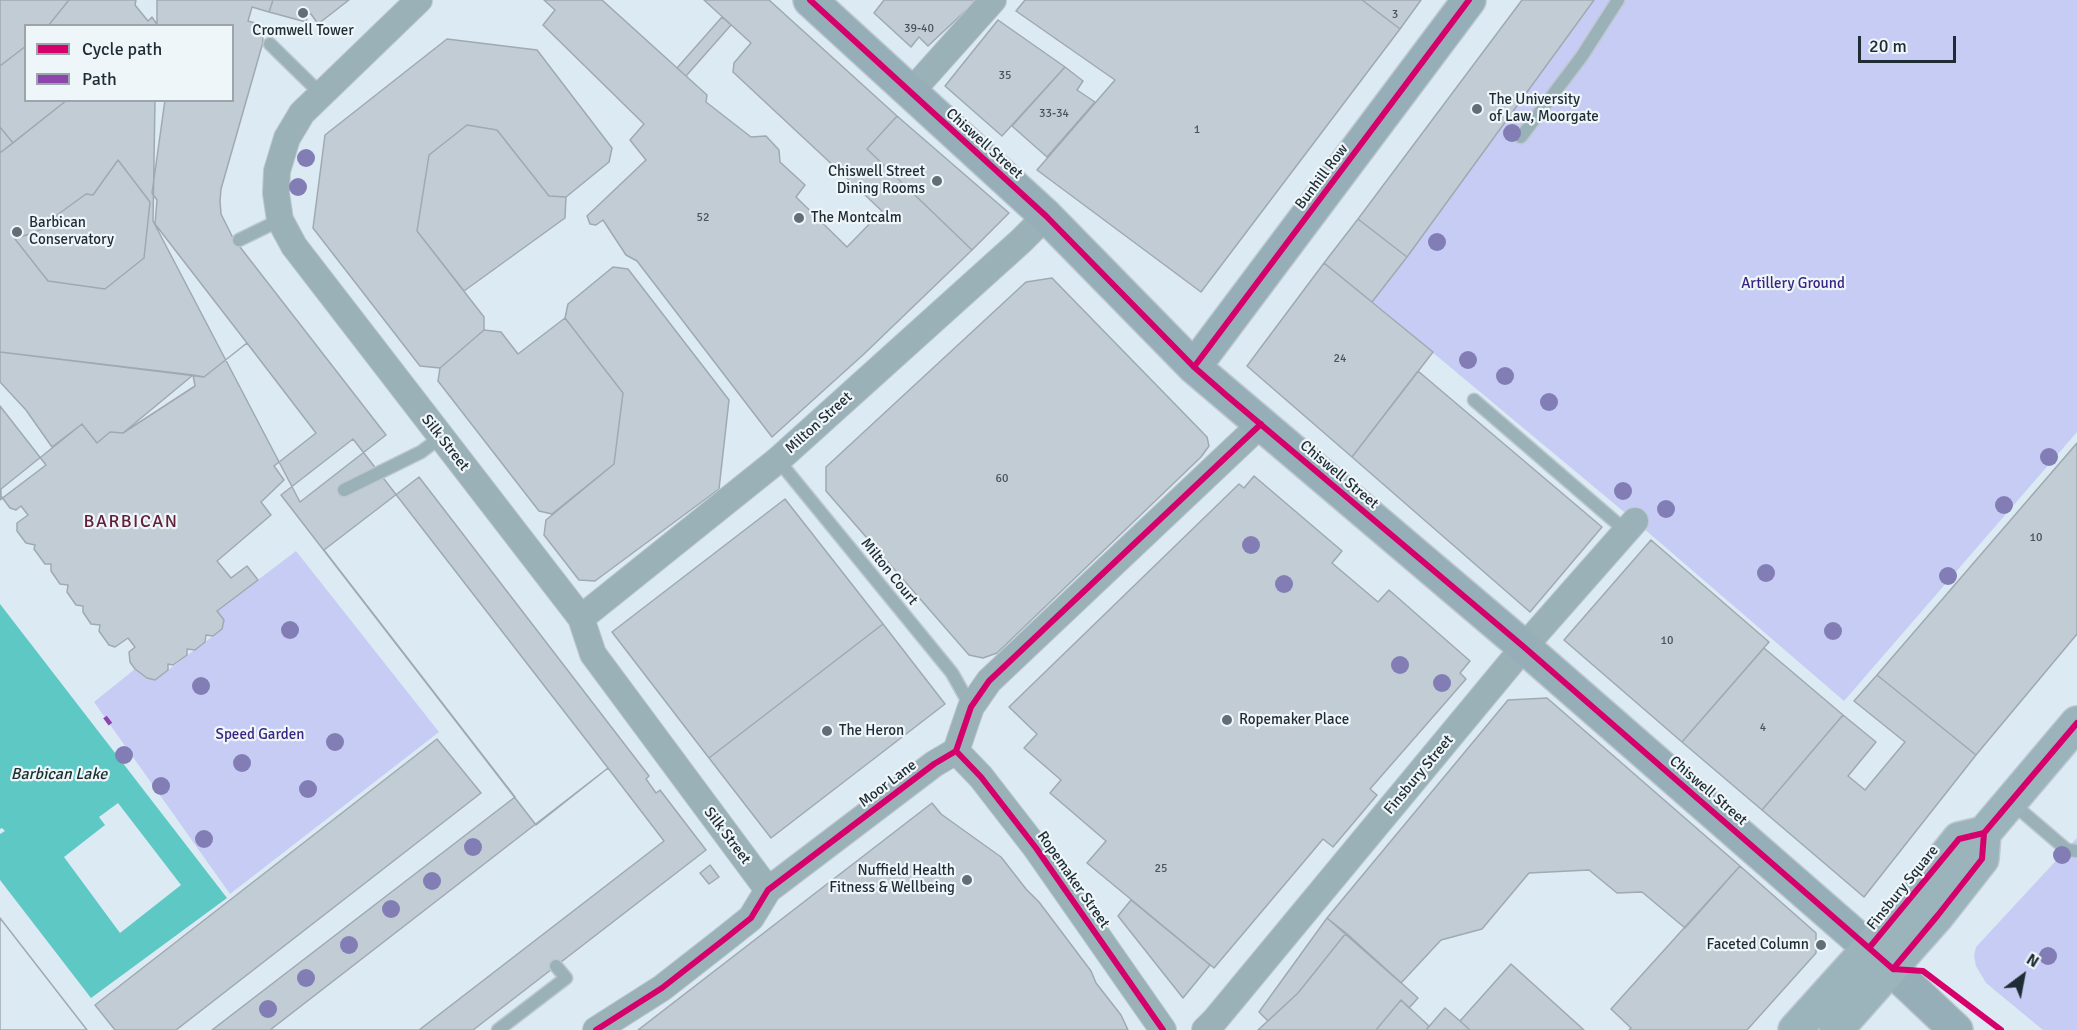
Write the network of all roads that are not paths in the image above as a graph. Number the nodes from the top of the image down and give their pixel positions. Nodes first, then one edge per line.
1 (419, 0) edge
2 (810, 0) edge
3 (993, 0) edge
4 (1469, 0) edge
5 (1618, 0) edge
6 (270, 44) dead end
7 (910, 93) junction
8 (321, 94) junction
9 (1521, 137) dead end
10 (1046, 216) junction
11 (280, 220) junction
12 (239, 240) dead end
13 (1194, 367) junction
14 (1474, 400) dead end
15 (1261, 424) junction
16 (441, 437) junction
17 (778, 460) junction
18 (344, 490) dead end
19 (1634, 522) joint
20 (581, 618) junction
21 (1524, 647) junction
22 (971, 707) junction
23 (2077, 723) edge
24 (956, 751) junction
25 (2017, 794) junction
26 (2077, 851) edge
27 (768, 890) junction
28 (1881, 958) junction
29 (556, 966) dead end
30 (498, 1030) edge
31 (596, 1030) edge
32 (1163, 1030) edge
33 (1205, 1030) edge
34 (1795, 1030) edge
35 (1836, 1030) edge
36 (1956, 1030) edge

1 - 8 street, Silk Street
2 - 7 main road, Chiswell Street
3 - 7 street
4 - 13 main road, Bunhill Row
5 - 9 lane
6 - 8 lane
7 - 10 main road, Chiswell Street
8 - 11 street, Silk Street
10 - 13 main road, Chiswell Street
10 - 17 street, Milton Street
11 - 12 lane
11 - 16 street, Silk Street
13 - 15 main road, Chiswell Street
14 - 19 lane
15 - 21 main road, Chiswell Street
15 - 22 street
16 - 18 lane
16 - 20 street, Silk Street
17 - 20 street, Milton Street
17 - 22 lane, Milton Court
19 - 21 street, Finsbury Street
20 - 27 street, Silk Street
21 - 28 main road, Chiswell Street
21 - 33 street, Finsbury Street
22 - 24 street
23 - 25 main road, Finsbury Square
24 - 27 street, Moor Lane
24 - 32 street, Ropemaker Street
25 - 26 lane
25 - 28 main road, Finsbury Square
27 - 31 street, Moor Lane
28 - 34 main road
28 - 35 main road
28 - 36 main road
29 - 30 lane

